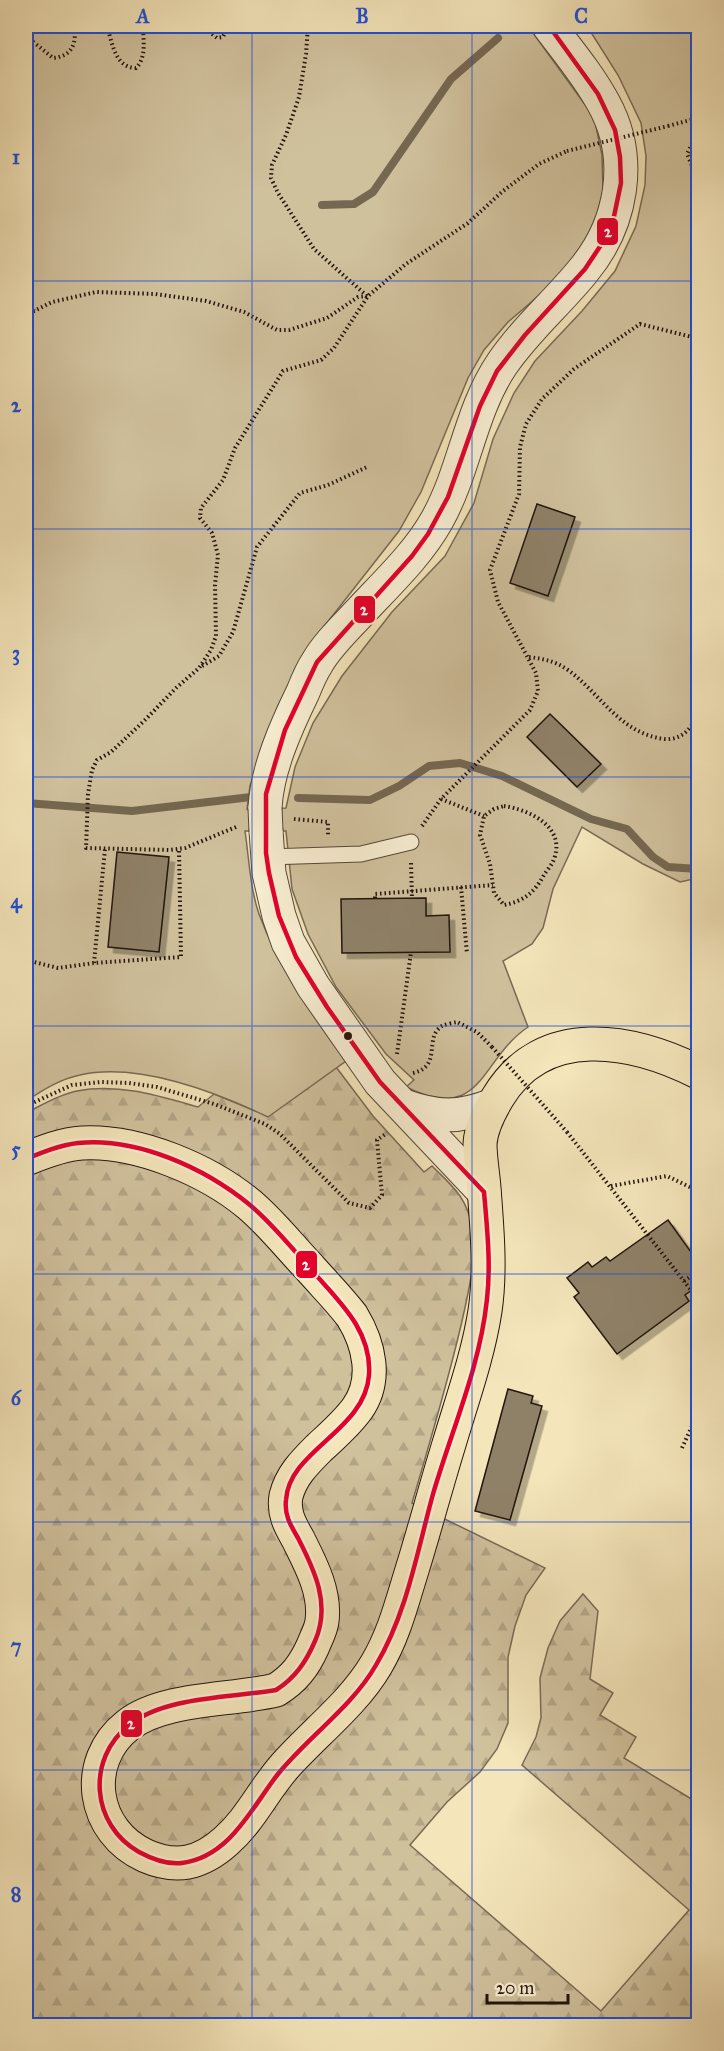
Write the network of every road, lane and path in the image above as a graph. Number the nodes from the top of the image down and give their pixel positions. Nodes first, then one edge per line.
1 (74, 26) edge
2 (106, 26) edge
3 (143, 26) edge
4 (208, 26) edge
5 (228, 26) edge
6 (308, 26) edge
7 (549, 26) edge
8 (26, 36) edge
9 (699, 118) edge
10 (699, 131) edge
11 (699, 180) edge
12 (368, 296) junction
13 (26, 299) edge
14 (699, 335) edge
15 (367, 467) dead end
16 (529, 657) junction
17 (199, 668) junction
18 (699, 712) edge
19 (451, 789) dead end
20 (441, 799) dead end
21 (484, 816) junction
22 (328, 822) dead end
23 (273, 829) junction
24 (220, 836) dead end
25 (411, 842) dead end
26 (105, 849) junction
27 (178, 849) junction
28 (493, 885) junction
29 (461, 887) junction
30 (375, 898) dead end
31 (411, 952) dead end
32 (467, 954) dead end
33 (26, 960) edge
34 (94, 963) junction
35 (396, 1061) dead end
36 (428, 1065) dead end
37 (699, 1072) edge
38 (493, 1105) junction
39 (26, 1106) edge
40 (397, 1119) junction
41 (26, 1159) edge
42 (610, 1186) junction
43 (699, 1191) edge
44 (484, 1192) junction
45 (699, 1271) edge
46 (684, 1281) junction
47 (699, 1299) edge
48 (699, 1413) edge
49 (682, 1448) dead end

1 - 8 path
2 - 3 path
4 - 5 path
6 - 12 path
7 - 23 street
9 - 12 path, bridge
10 - 11 path
12 - 13 path
12 - 17 path
14 - 16 path
15 - 17 path
16 - 18 path
16 - 19 path
17 - 26 path
20 - 21 path
21 - 28 path
21 - 28 path
22 - 23 path
23 - 25 lane
23 - 40 street
24 - 27 path
26 - 27 path
26 - 34 path
27 - 34 path
28 - 29 path
29 - 30 path
29 - 32 path
31 - 35 path
33 - 34 path
36 - 42 path, bridge
37 - 38 main road
38 - 40 street
38 - 44 main road
39 - 40 path
40 - 44 street
41 - 44 main road
42 - 43 path
42 - 46 path
45 - 46 path
46 - 47 path
48 - 49 path

